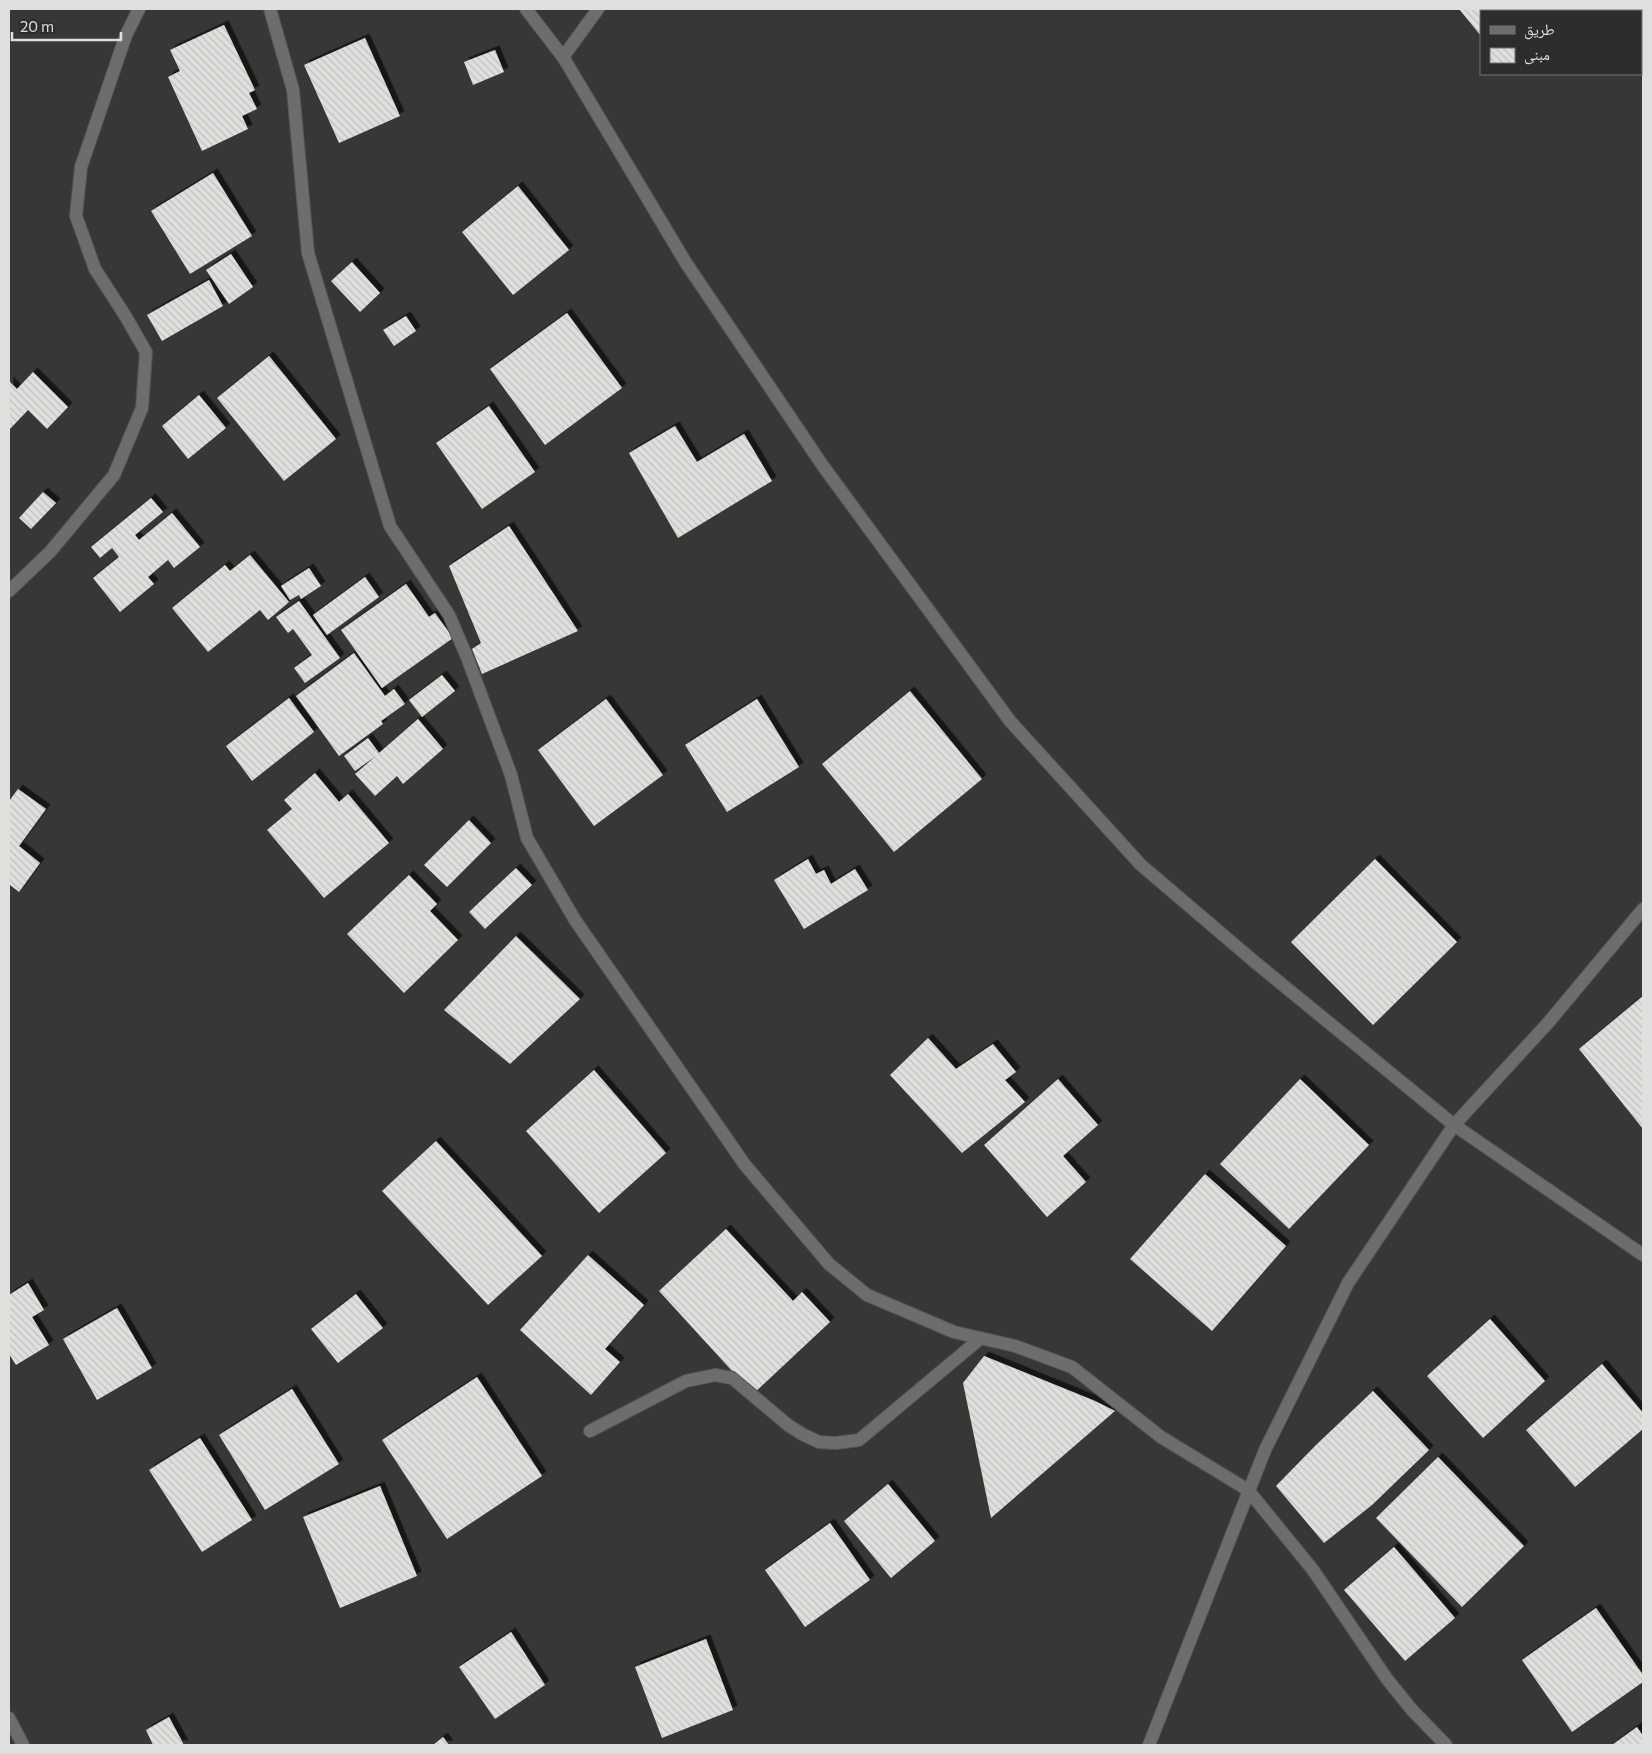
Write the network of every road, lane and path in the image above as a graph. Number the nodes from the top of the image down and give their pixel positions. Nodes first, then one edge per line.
1 (138, 9) edge
2 (270, 9) edge
3 (526, 9) edge
4 (598, 9) edge
5 (563, 57) junction
6 (9, 592) edge
7 (1643, 909) edge
8 (1454, 1125) junction
9 (1643, 1255) edge
10 (981, 1338) junction
11 (590, 1431) dead end
12 (1248, 1490) junction
13 (9, 1718) edge
14 (23, 1745) edge
15 (1149, 1745) edge
16 (1446, 1745) edge

1 - 6 street
2 - 10 street
3 - 5 street
4 - 5 street
5 - 8 street
7 - 8 street
8 - 9 street
8 - 12 street
10 - 11 street
10 - 12 street
12 - 15 street
12 - 16 street
13 - 14 street

